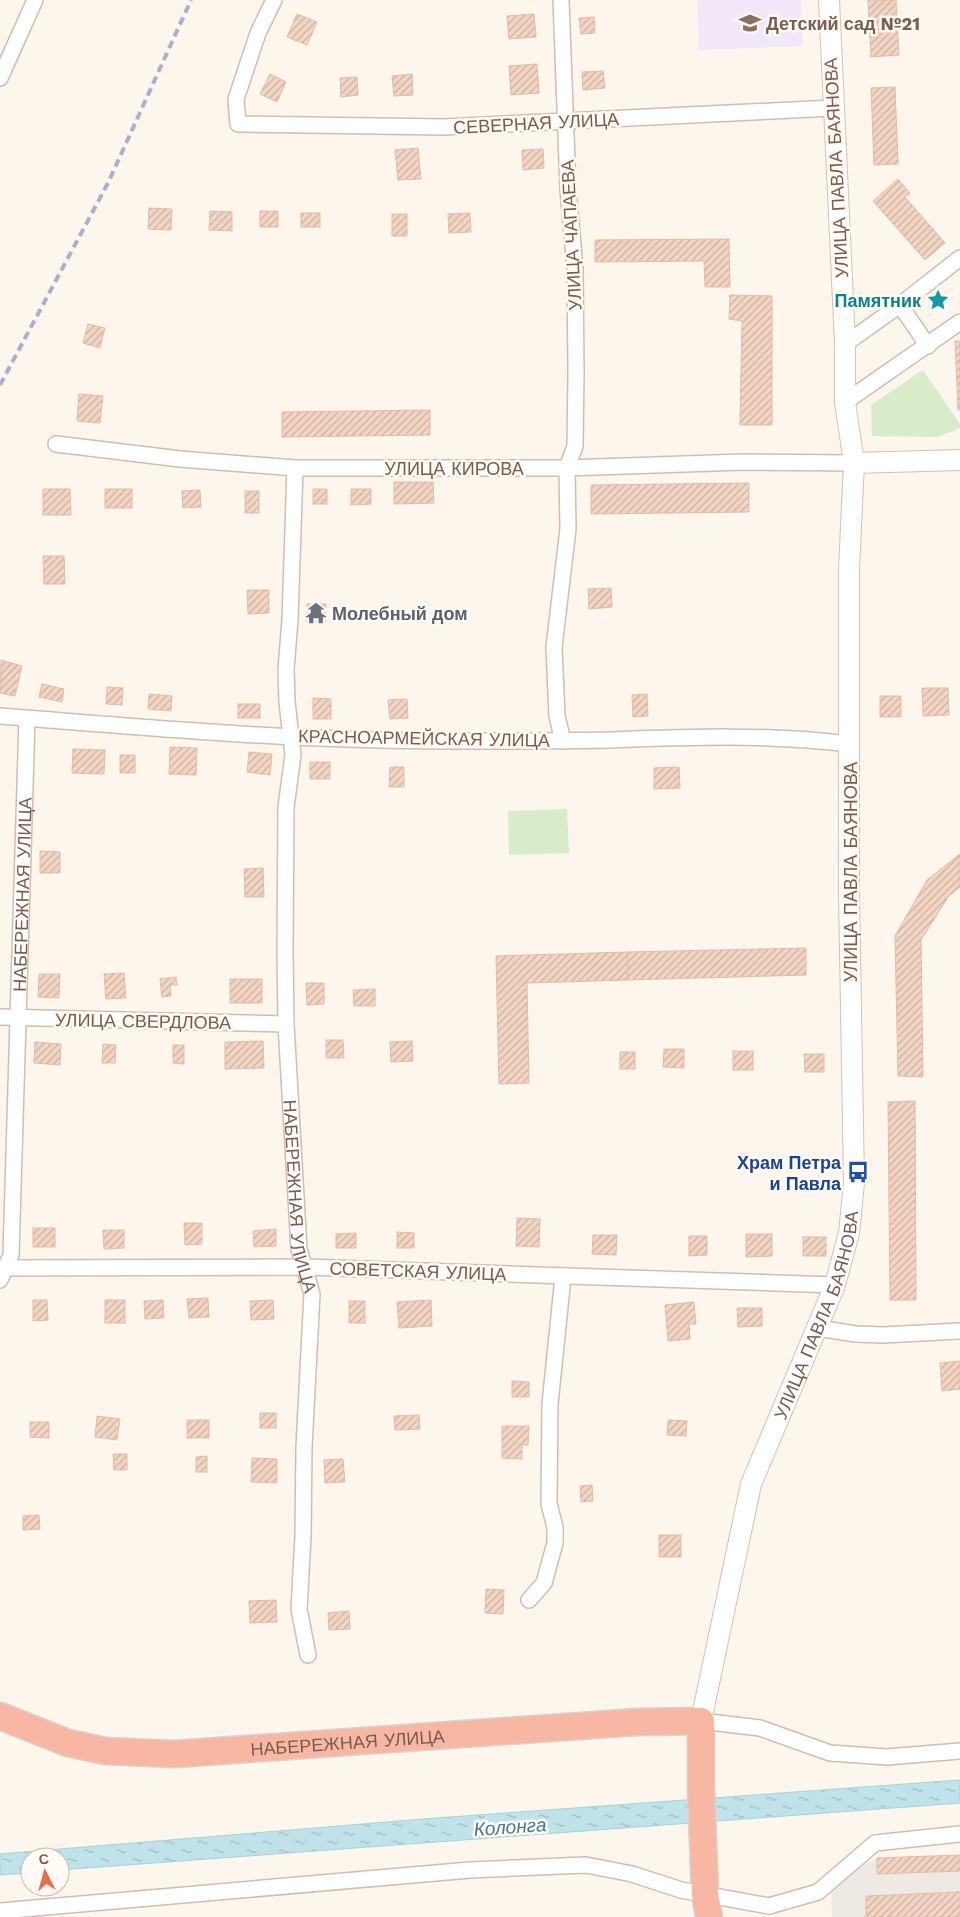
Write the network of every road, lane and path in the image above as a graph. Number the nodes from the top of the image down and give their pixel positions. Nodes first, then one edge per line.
1 (35, 0) edge
2 (274, 0) edge
3 (561, 0) edge
4 (829, 0) edge
5 (5, 54) edge
6 (0, 78) edge
7 (833, 108) junction
8 (565, 121) junction
9 (960, 258) edge
10 (900, 305) junction
11 (960, 322) edge
12 (844, 344) junction
13 (928, 346) junction
14 (845, 402) junction
15 (56, 444) dead end
16 (960, 460) edge
17 (854, 463) junction
18 (295, 468) junction
19 (567, 468) junction
20 (0, 716) edge
21 (27, 718) junction
22 (291, 736) junction
23 (564, 741) junction
24 (849, 744) junction
25 (0, 1017) edge
26 (18, 1018) junction
27 (286, 1024) junction
28 (304, 1267) junction
29 (2, 1272) edge
30 (562, 1277) junction
31 (835, 1285) junction
32 (817, 1328) junction
33 (960, 1331) edge
34 (529, 1600) dead end
35 (308, 1655) dead end
36 (0, 1716) edge
37 (701, 1721) junction
38 (960, 1751) edge
39 (960, 1834) edge
40 (707, 1906) edge
41 (0, 1911) edge

1 - 5 street
2 - 8 street, СЕВЕРНАЯ УЛИЦА
3 - 8 street, УЛИЦА ЧАПАЕВА
4 - 7 main road, УЛИЦА ПАВЛА БАЯНОВА
5 - 6 street
7 - 8 street, СЕВЕРНАЯ УЛИЦА
7 - 12 main road, УЛИЦА ПАВЛА БАЯНОВА
8 - 19 street, УЛИЦА ЧАПАЕВА
9 - 10 street
10 - 12 street
10 - 13 street
11 - 13 street
12 - 14 main road, УЛИЦА ПАВЛА БАЯНОВА
13 - 14 street
14 - 17 main road, УЛИЦА ПАВЛА БАЯНОВА
15 - 18 street, УЛИЦА КИРОВА
16 - 17 main road
17 - 19 street, УЛИЦА КИРОВА
17 - 24 main road, УЛИЦА ПАВЛА БАЯНОВА
18 - 19 street, УЛИЦА КИРОВА
18 - 22 street, НАБЕРЕЖНАЯ УЛИЦА
19 - 23 street
20 - 21 street, КРАСНОАРМЕЙСКАЯ УЛИЦА
21 - 22 street, КРАСНОАРМЕЙСКАЯ УЛИЦА
21 - 26 street, НАБЕРЕЖНАЯ УЛИЦА
22 - 23 street, КРАСНОАРМЕЙСКАЯ УЛИЦА
22 - 27 street, НАБЕРЕЖНАЯ УЛИЦА
23 - 24 street, КРАСНОАРМЕЙСКАЯ УЛИЦА
24 - 31 main road, УЛИЦА ПАВЛА БАЯНОВА
25 - 26 street, УЛИЦА СВЕРДЛОВА
26 - 27 street, УЛИЦА СВЕРДЛОВА
26 - 29 street, НАБЕРЕЖНАЯ УЛИЦА
27 - 28 street, НАБЕРЕЖНАЯ УЛИЦА
28 - 29 street, СОВЕТСКАЯ УЛИЦА
28 - 30 street, СОВЕТСКАЯ УЛИЦА
28 - 35 street, НАБЕРЕЖНАЯ УЛИЦА
30 - 31 street, СОВЕТСКАЯ УЛИЦА
30 - 34 street
31 - 32 main road, УЛИЦА ПАВЛА БАЯНОВА
32 - 33 street
32 - 37 main road, УЛИЦА ПАВЛА БАЯНОВА
36 - 37 highway, НАБЕРЕЖНАЯ УЛИЦА
37 - 38 street
37 - 40 highway
39 - 40 street
40 - 41 street

